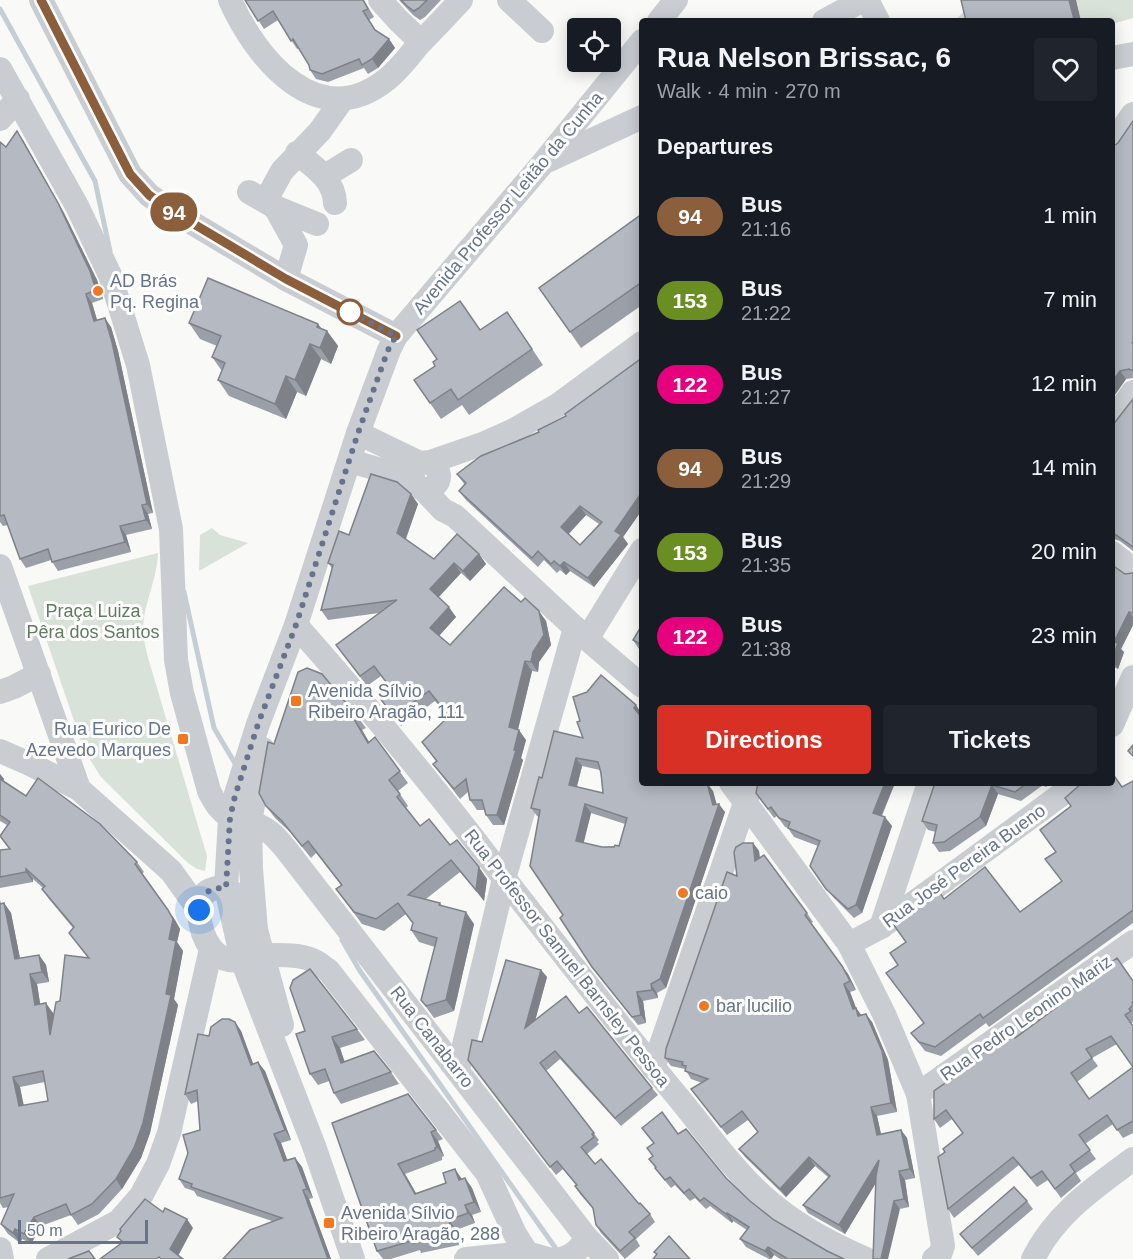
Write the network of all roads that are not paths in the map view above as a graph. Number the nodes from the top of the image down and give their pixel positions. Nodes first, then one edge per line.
1 (230, 0) edge
2 (380, 0) edge
3 (461, 0) edge
4 (509, 0) edge
5 (676, 0) edge
6 (865, 0) edge
7 (44, 2) edge
8 (661, 18) edge
9 (830, 18) edge
10 (876, 18) edge
11 (542, 32) dead end
12 (422, 42) junction
13 (639, 45) edge
14 (1133, 54) edge
15 (1115, 57) edge
16 (0, 69) edge
17 (18, 99) junction
18 (342, 99) junction
19 (1133, 114) edge
20 (639, 118) edge
21 (0, 119) edge
22 (1115, 140) edge
23 (351, 160) dead end
24 (282, 162) junction
25 (543, 163) junction
26 (325, 176) junction
27 (263, 199) junction
28 (335, 203) dead end
29 (317, 224) dead end
30 (286, 279) junction
31 (396, 336) junction
32 (639, 346) edge
33 (1133, 392) edge
34 (1115, 418) edge
35 (358, 433) junction
36 (350, 461) junction
37 (427, 476) junction
38 (639, 554) edge
39 (1115, 555) edge
40 (0, 566) edge
41 (1133, 569) edge
42 (296, 625) junction
43 (581, 634) junction
44 (39, 674) junction
45 (1133, 677) edge
46 (639, 683) edge
47 (0, 692) edge
48 (1115, 718) edge
49 (0, 751) edge
50 (928, 786) edge
51 (1073, 786) edge
52 (79, 789) junction
53 (743, 789) edge
54 (240, 820) junction
55 (504, 879) junction
56 (211, 896) junction
57 (881, 927) junction
58 (256, 930) junction
59 (1133, 942) edge
60 (849, 944) junction
61 (211, 950) junction
62 (253, 958) junction
63 (653, 1068) junction
64 (458, 1070) junction
65 (918, 1094) junction
66 (1133, 1159) edge
67 (586, 1237) junction
68 (0, 1249) edge
69 (537, 1256) edge
70 (937, 1256) edge
71 (2, 1259) edge
72 (48, 1259) edge
73 (353, 1259) edge
74 (466, 1259) edge
75 (562, 1259) edge
76 (607, 1259) edge
77 (866, 1259) edge
78 (1033, 1259) edge

1 - 18 street
2 - 12 street
3 - 12 street
4 - 11 street
5 - 8 street
6 - 9 street
6 - 10 street
7 - 30 street
12 - 18 street
13 - 25 street, Avenida Professor Leitão da Cunha
14 - 15 street
16 - 17 street
17 - 21 street
17 - 54 street
18 - 24 street
19 - 22 street
20 - 25 street
23 - 26 street
24 - 26 street
24 - 27 street
25 - 31 street, Avenida Professor Leitão da Cunha
26 - 28 street
27 - 29 street
27 - 30 street
30 - 31 street
31 - 35 street, Avenida Professor Leitão da Cunha
32 - 37 street
33 - 34 street
35 - 36 street, Avenida Professor Leitão da Cunha
35 - 37 street
36 - 37 street
36 - 42 street, Avenida Professor Leitão da Cunha
37 - 43 street
38 - 43 street
39 - 41 street
40 - 44 street
42 - 54 street, Avenida Professor Leitão da Cunha
42 - 55 street, Rua Professor Samuel Barnsley Pessoa
43 - 46 street
43 - 55 street
44 - 47 street
44 - 52 street
45 - 48 street
49 - 52 street
50 - 57 street
51 - 57 street, Rua José Pereira Bueno
52 - 56 street
53 - 60 street
53 - 63 street
54 - 56 street
54 - 58 street
54 - 64 street, Rua Canabarro
55 - 63 street, Rua Professor Samuel Barnsley Pessoa
55 - 64 street
56 - 58 street
56 - 61 street
56 - 62 street
57 - 60 street, Rua José Pereira Bueno
58 - 62 street
59 - 65 street, Rua Pedro Leonino Mariz
60 - 65 street
61 - 62 street
61 - 72 street
62 - 69 street
62 - 73 street
63 - 77 street, Rua Professor Samuel Barnsley Pessoa
64 - 67 street, Rua Canabarro
65 - 70 street
66 - 78 street
67 - 75 street
67 - 76 street, Rua Canabarro
68 - 71 street
69 - 74 street

